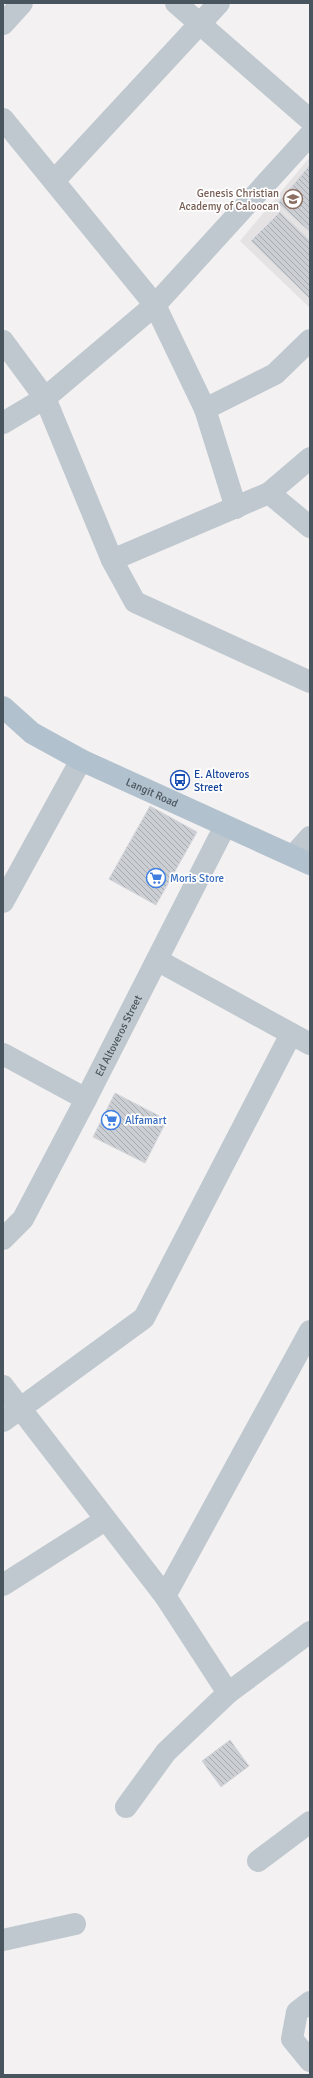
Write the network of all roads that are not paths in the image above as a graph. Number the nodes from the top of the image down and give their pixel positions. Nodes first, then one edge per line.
1 (22, 3) edge
2 (176, 3) edge
3 (219, 3) edge
4 (3, 24) edge
5 (199, 24) junction
6 (3, 119) edge
7 (310, 120) edge
8 (310, 135) edge
9 (54, 181) junction
10 (155, 305) junction
11 (310, 340) edge
12 (3, 341) edge
13 (45, 398) junction
14 (205, 409) junction
15 (3, 423) edge
16 (310, 458) edge
17 (269, 494) junction
18 (236, 508) junction
19 (310, 527) edge
20 (112, 560) junction
21 (310, 682) edge
22 (3, 707) edge
23 (81, 760) junction
24 (225, 826) junction
25 (310, 837) edge
26 (302, 860) edge
27 (3, 902) edge
28 (157, 960) junction
29 (291, 1034) junction
30 (310, 1044) edge
31 (3, 1054) edge
32 (86, 1099) junction
33 (3, 1239) edge
34 (310, 1331) edge
35 (3, 1386) edge
36 (21, 1410) junction
37 (3, 1421) edge
38 (105, 1520) junction
39 (3, 1586) edge
40 (165, 1596) junction
41 (310, 1632) edge
42 (228, 1693) junction
43 (126, 1807) dead end
44 (310, 1822) edge
45 (258, 1861) dead end
46 (75, 1924) dead end
47 (3, 1940) edge
48 (310, 2002) edge
49 (310, 2061) edge

1 - 4 street
2 - 5 street
3 - 5 street
5 - 7 street
5 - 9 street
6 - 9 street
8 - 10 street
9 - 10 street
10 - 13 street
10 - 14 street
11 - 14 street
12 - 13 street
13 - 15 street
13 - 20 street
14 - 18 street
16 - 17 street
17 - 18 street
17 - 19 street
18 - 20 street
20 - 21 street
22 - 23 main road, Langit Road
23 - 24 main road, Langit Road
23 - 27 street
24 - 26 main road, Langit Road
24 - 28 street, Ed Altoveros Street
25 - 26 street
28 - 29 street
28 - 32 street, Ed Altoveros Street
29 - 30 street
29 - 36 street
31 - 32 street
32 - 33 street, Ed Altoveros Street
34 - 40 street
35 - 36 street
36 - 37 street
36 - 38 street
38 - 39 street
38 - 40 street
40 - 42 street
41 - 42 street
42 - 43 street
44 - 45 street
46 - 47 street
48 - 49 street

